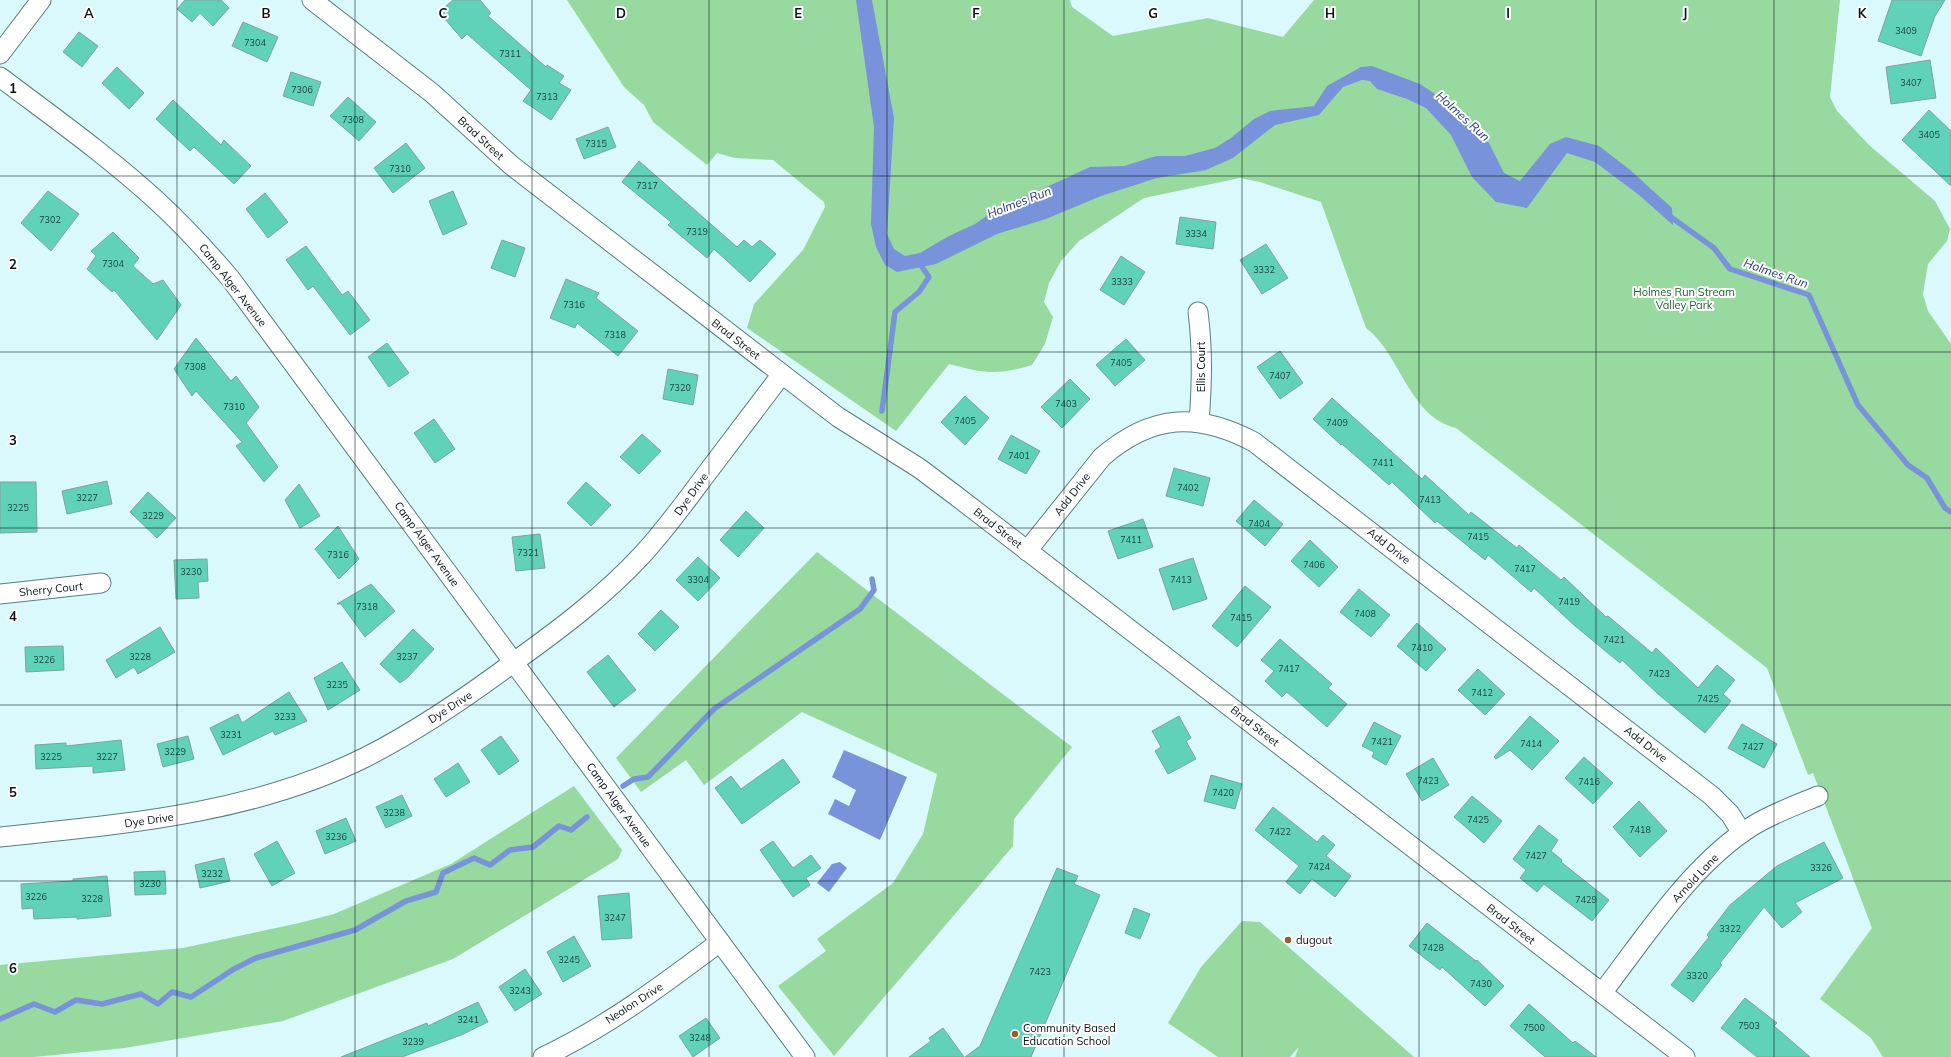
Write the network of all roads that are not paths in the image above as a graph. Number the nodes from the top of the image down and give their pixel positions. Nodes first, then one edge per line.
1 (42, 0) edge
2 (312, 0) edge
3 (0, 54) edge
4 (0, 77) edge
5 (1198, 312) dead end
6 (782, 374) junction
7 (1198, 422) junction
8 (1027, 551) junction
9 (101, 584) dead end
10 (0, 594) edge
11 (514, 662) junction
12 (1818, 796) dead end
13 (1742, 833) junction
14 (0, 837) edge
15 (720, 942) junction
16 (1602, 993) junction
17 (543, 1057) edge
18 (805, 1057) edge
19 (1685, 1057) edge

1 - 3 street
2 - 6 street, Brad Street
4 - 11 street, Camp Alger Avenue
5 - 7 street, Ellis Court
6 - 8 street, Brad Street
6 - 11 street, Dye Drive
7 - 8 street, Add Drive
7 - 13 street, Add Drive
8 - 16 street, Brad Street
9 - 10 street, Sherry Court
11 - 14 street, Dye Drive
11 - 15 street, Camp Alger Avenue
12 - 13 street, Arnold Lane
13 - 16 street, Arnold Lane
15 - 17 street, Nealon Drive
15 - 18 street, Camp Alger Avenue
16 - 19 street, Brad Street

